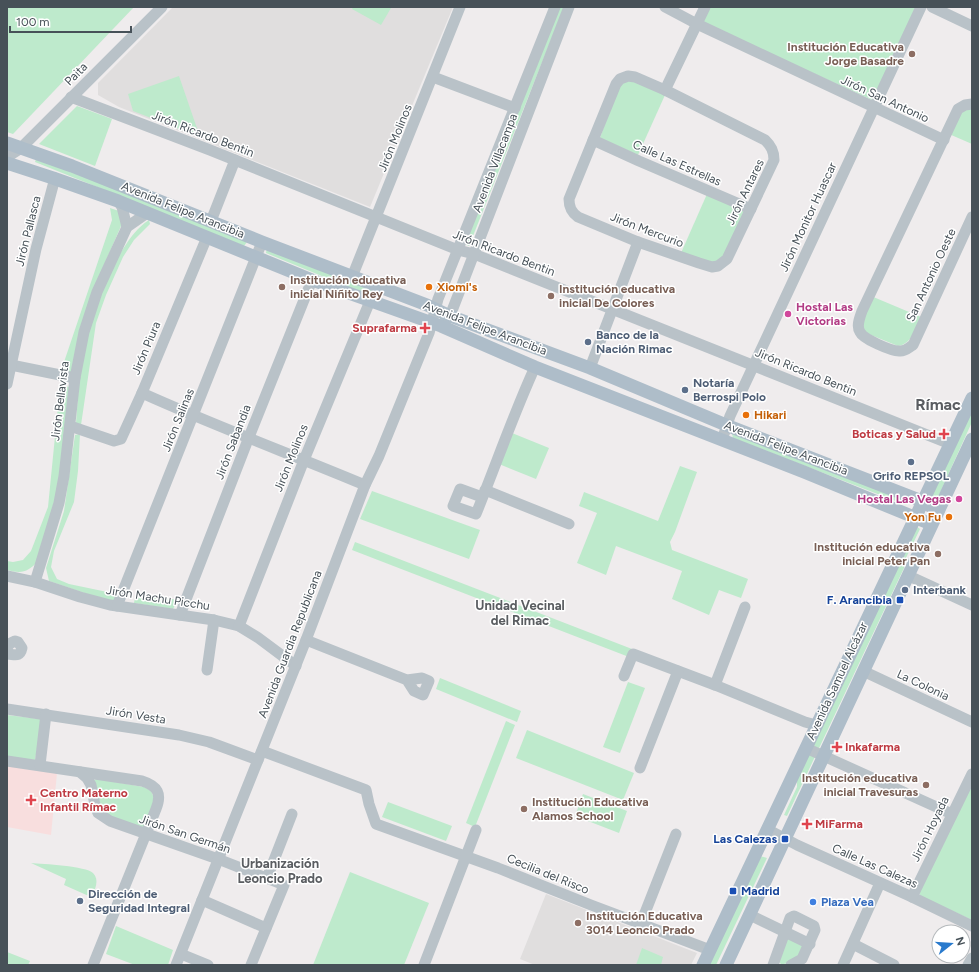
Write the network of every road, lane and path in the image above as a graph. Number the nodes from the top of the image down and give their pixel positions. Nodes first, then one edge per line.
1 (162, 7) edge
2 (460, 7) edge
3 (555, 7) edge
4 (569, 7) edge
5 (665, 7) edge
6 (705, 7) edge
7 (921, 7) edge
8 (932, 7) edge
9 (697, 24) junction
10 (972, 26) edge
11 (433, 77) junction
12 (665, 90) junction
13 (71, 97) junction
14 (972, 104) edge
15 (515, 108) junction
16 (874, 108) junction
17 (593, 140) junction
18 (944, 140) junction
19 (7, 143) edge
20 (21, 148) junction
21 (7, 157) edge
22 (235, 160) junction
23 (7, 163) edge
24 (54, 178) junction
25 (118, 201) junction
26 (571, 209) joint
27 (751, 209) junction
28 (147, 213) junction
29 (377, 217) junction
30 (972, 217) edge
31 (211, 221) junction
32 (127, 227) junction
33 (207, 237) junction
34 (967, 241) edge
35 (262, 242) junction
36 (638, 242) junction
37 (458, 250) junction
38 (474, 254) junction
39 (256, 257) junction
40 (718, 266) joint
41 (352, 277) junction
42 (312, 280) junction
43 (370, 301) junction
44 (435, 308) junction
45 (612, 308) junction
46 (450, 316) junction
47 (434, 327) junction
48 (11, 365) junction
49 (754, 365) junction
50 (535, 367) junction
51 (590, 368) junction
52 (75, 378) junction
53 (7, 384) edge
54 (142, 393) junction
55 (972, 398) edge
56 (193, 416) junction
57 (726, 425) junction
58 (70, 426) junction
59 (249, 437) junction
60 (972, 439) edge
61 (722, 440) junction
62 (950, 444) junction
63 (304, 460) junction
64 (365, 485) junction
65 (922, 501) junction
66 (938, 511) junction
67 (915, 517) junction
68 (569, 524) dead end
69 (931, 524) junction
70 (7, 576) edge
71 (909, 576) junction
72 (34, 582) junction
73 (972, 605) edge
74 (117, 606) junction
75 (745, 606) dead end
76 (180, 615) junction
77 (214, 620) junction
78 (239, 626) junction
79 (306, 640) junction
80 (296, 666) junction
81 (207, 670) dead end
82 (678, 671) junction
83 (863, 671) junction
84 (624, 676) dead end
85 (407, 680) dead end
86 (715, 685) junction
87 (7, 709) edge
88 (46, 714) junction
89 (972, 722) edge
90 (816, 725) junction
91 (806, 748) junction
92 (260, 755) junction
93 (824, 756) junction
94 (7, 760) edge
95 (40, 765) junction
96 (640, 768) dead end
97 (80, 772) junction
98 (972, 774) edge
99 (292, 814) dead end
100 (952, 814) junction
101 (767, 829) junction
102 (476, 830) dead end
103 (146, 834) junction
104 (676, 834) dead end
105 (785, 839) junction
106 (465, 856) junction
107 (218, 859) junction
108 (267, 878) junction
109 (880, 883) junction
110 (912, 897) junction
111 (202, 900) junction
112 (750, 915) junction
113 (641, 923) junction
114 (972, 926) edge
115 (266, 928) junction
116 (786, 932) junction
117 (810, 944) junction
118 (853, 944) junction
119 (710, 950) junction
120 (181, 954) junction
121 (972, 958) edge
122 (93, 965) edge
123 (176, 965) edge
124 (208, 965) edge
125 (251, 965) edge
126 (424, 965) edge
127 (703, 965) edge
128 (726, 965) edge
129 (773, 965) edge
130 (791, 965) edge
131 (843, 965) edge
132 (894, 965) edge
133 (968, 965) edge

1 - 13 street, Paita
2 - 11 street, Jirón Molinos
3 - 15 street, Avenida Villacampa
4 - 38 street, Avenida Villacampa
5 - 9 street, Jirón San Antonio
6 - 9 street
7 - 16 street, Jirón Monitor Huascar
8 - 10 street
9 - 12 street
9 - 16 street, Jirón San Antonio
11 - 15 street
11 - 29 street, Jirón Molinos
12 - 17 street, Jirón Antares
12 - 27 street, Jirón Antares
13 - 20 street, Paita
13 - 22 street, Jirón Ricardo Bentin
14 - 18 street
15 - 37 street, Avenida Villacampa
16 - 18 street, Jirón San Antonio
16 - 49 street, Jirón Monitor Huascar
17 - 26 street, Jirón Antares
17 - 27 street, Calle Las Estrellas
18 - 34 street, San Antonio Oeste
19 - 20 main road, Avenida Felipe Arancibia
20 - 21 street, Paita
20 - 31 main road, Avenida Felipe Arancibia
22 - 29 street, Jirón Ricardo Bentin
22 - 31 street
23 - 24 main road, Avenida Felipe Arancibia
24 - 25 main road, Avenida Felipe Arancibia
24 - 48 street, Jirón Pallasca
25 - 28 main road, Avenida Felipe Arancibia
25 - 32 street
26 - 36 street, Jirón Mercurio
27 - 40 street, Jirón Antares
28 - 32 street, Jirón Bellavista
28 - 33 main road, Avenida Felipe Arancibia
29 - 37 street, Jirón Ricardo Bentin
29 - 41 street, Jirón Molinos
30 - 34 street, San Antonio Oeste
31 - 35 main road, Avenida Felipe Arancibia
32 - 52 street, Jirón Bellavista
33 - 39 main road, Avenida Felipe Arancibia
33 - 54 street, Jirón Piura
35 - 39 street, Jirón Salinas
35 - 41 main road, Avenida Felipe Arancibia
36 - 40 street, Jirón Mercurio
36 - 45 street
37 - 38 street, Jirón Ricardo Bentin
37 - 44 street, Avenida Villacampa
38 - 45 street, Jirón Ricardo Bentin
38 - 46 street, Avenida Villacampa
39 - 42 main road, Avenida Felipe Arancibia
39 - 56 street, Jirón Salinas
41 - 44 main road, Avenida Felipe Arancibia
42 - 43 main road, Avenida Felipe Arancibia
42 - 59 street, Jirón Sabandia
43 - 47 main road, Avenida Felipe Arancibia
43 - 63 street, Jirón Molinos
44 - 46 main road, Avenida Felipe Arancibia
44 - 47 street, Avenida Villacampa
45 - 49 street, Jirón Ricardo Bentin
45 - 51 street
46 - 47 street, Avenida Villacampa
46 - 51 main road, Avenida Felipe Arancibia
47 - 50 main road, Avenida Felipe Arancibia
47 - 64 street, Avenida Guardia Republicana
48 - 52 street
48 - 53 street, Jirón Pallasca
49 - 57 street, Jirón Monitor Huascar
49 - 62 street, Jirón Ricardo Bentin
50 - 61 main road, Avenida Felipe Arancibia
50 - 68 street
51 - 57 main road, Avenida Felipe Arancibia
52 - 58 street, Jirón Bellavista
54 - 56 street
54 - 58 street, Jirón Piura
55 - 62 main road, Avenida Samuel Alcázar
56 - 59 street
56 - 74 street, Jirón Salinas
57 - 61 street, Jirón Monitor Huascar
57 - 65 main road, Avenida Felipe Arancibia
58 - 72 street, Jirón Bellavista
59 - 63 street
59 - 76 street, Jirón Sabandia
60 - 66 main road, Avenida Samuel Alcázar
61 - 67 main road, Avenida Felipe Arancibia
62 - 65 main road, Avenida Samuel Alcázar
63 - 64 street
63 - 78 street, Jirón Molinos
64 - 79 street, Avenida Guardia Republicana
65 - 66 main road, Avenida Felipe Arancibia
65 - 67 main road, Avenida Samuel Alcázar
66 - 69 main road, Avenida Samuel Alcázar
67 - 69 main road, Avenida Felipe Arancibia
67 - 90 main road, Avenida Samuel Alcázar
69 - 71 main road, Avenida Samuel Alcázar
70 - 72 street, Jirón Machu Picchu
71 - 73 street
71 - 83 main road, Avenida Samuel Alcázar
72 - 74 street, Jirón Machu Picchu
74 - 76 street, Jirón Machu Picchu
75 - 86 street
76 - 77 street, Jirón Machu Picchu
77 - 78 street, Jirón Machu Picchu
77 - 81 street
78 - 80 street, Jirón Machu Picchu
79 - 80 street, Avenida Guardia Republicana
79 - 85 street
80 - 92 street, Avenida Guardia Republicana
82 - 84 street
82 - 86 street
82 - 96 street
83 - 89 street, La Colonia
83 - 93 main road, Avenida Samuel Alcázar
86 - 90 street
87 - 88 street, Jirón Vesta
88 - 92 street, Jirón Vesta
88 - 95 street
90 - 91 main road, Avenida Samuel Alcázar
91 - 93 street
91 - 101 main road, Avenida Samuel Alcázar
92 - 106 street, Cecilia del Risco
92 - 107 street, Avenida Guardia Republicana
93 - 100 street
93 - 105 main road, Avenida Samuel Alcázar
94 - 95 street
95 - 97 street
97 - 103 street, Jirón San Germán
97 - 103 street
98 - 100 street, Jirón Hoyada
99 - 108 street
100 - 110 street, Jirón Hoyada
101 - 105 street, Calle Las Calezas
101 - 119 main road, Avenida Samuel Alcázar
102 - 106 street
103 - 107 street, Jirón San Germán
103 - 122 street
104 - 113 street
105 - 109 street, Calle Las Calezas
105 - 112 main road, Avenida Samuel Alcázar
106 - 113 street, Cecilia del Risco
106 - 126 street
107 - 108 street, Jirón San Germán
107 - 111 street, Avenida Guardia Republicana
108 - 115 street, Jirón San Germán
109 - 110 street, Calle Las Calezas
109 - 118 street
110 - 114 street, Calle Las Calezas
111 - 115 street
111 - 120 street, Avenida Guardia Republicana
112 - 116 street
112 - 128 main road, Avenida Samuel Alcázar
113 - 119 street, Cecilia del Risco
115 - 125 street
116 - 117 street
116 - 117 street
116 - 129 street
117 - 130 street
118 - 131 street
118 - 132 street
119 - 127 main road, Avenida Samuel Alcázar
120 - 123 street, Avenida Guardia Republicana
120 - 124 street
121 - 133 street

